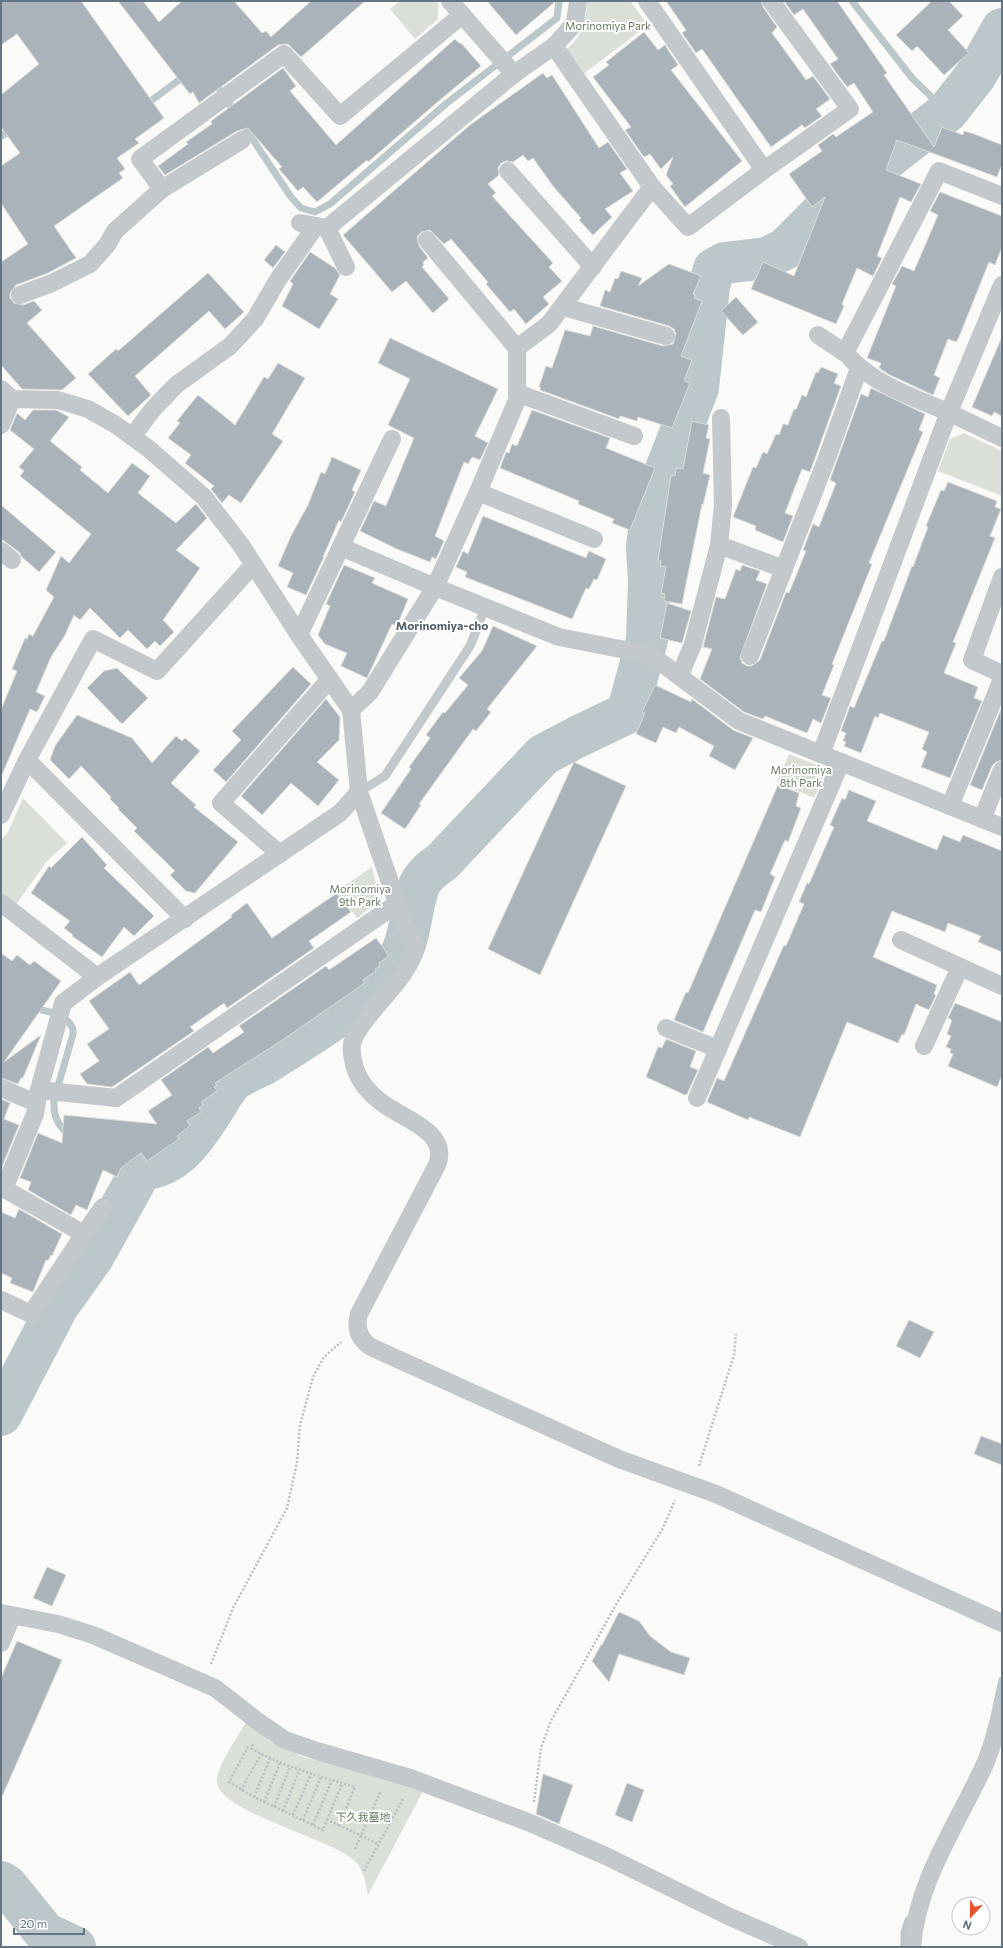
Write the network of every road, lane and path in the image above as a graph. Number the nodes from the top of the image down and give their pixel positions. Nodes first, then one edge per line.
1 (450, 1) edge
2 (578, 1) edge
3 (647, 1) edge
4 (771, 1) edge
5 (462, 15) junction
6 (554, 46) junction
7 (506, 65) junction
8 (242, 140) dead end
9 (764, 170) junction
10 (508, 171) dead end
11 (652, 187) junction
12 (162, 189) junction
13 (1002, 196) edge
14 (314, 226) junction
15 (427, 240) dead end
16 (346, 267) dead end
17 (593, 267) junction
18 (1002, 285) edge
19 (20, 295) dead end
20 (564, 307) junction
21 (818, 335) dead end
22 (666, 336) dead end
23 (517, 348) junction
24 (845, 353) junction
25 (859, 368) junction
26 (517, 393) junction
27 (6, 394) edge
28 (949, 412) junction
29 (721, 418) dead end
30 (1, 425) edge
31 (634, 436) dead end
32 (132, 437) junction
33 (1002, 438) edge
34 (392, 439) dead end
35 (478, 492) junction
36 (594, 538) dead end
37 (719, 545) junction
38 (341, 547) junction
39 (253, 565) junction
40 (784, 569) junction
41 (1002, 577) edge
42 (435, 587) junction
43 (485, 608) junction
44 (298, 635) junction
45 (750, 656) dead end
46 (1002, 674) edge
47 (680, 675) junction
48 (1002, 679) edge
49 (329, 680) junction
50 (352, 710) junction
51 (821, 754) junction
52 (27, 760) junction
53 (841, 762) junction
54 (1002, 770) edge
55 (359, 792) junction
56 (950, 806) junction
57 (1, 815) edge
58 (982, 819) junction
59 (1002, 827) edge
60 (280, 854) junction
61 (398, 903) junction
62 (1, 904) edge
63 (185, 919) junction
64 (901, 940) dead end
65 (960, 967) junction
66 (96, 977) junction
67 (1002, 986) edge
68 (666, 1028) dead end
69 (924, 1046) dead end
70 (718, 1050) junction
71 (1, 1088) edge
72 (47, 1094) junction
73 (697, 1098) dead end
74 (3, 1188) edge
75 (103, 1207) dead end
76 (84, 1234) junction
77 (1, 1300) edge
78 (359, 1333) junction
79 (736, 1334) dead end
80 (688, 1484) junction
81 (7, 1615) edge
82 (1002, 1624) edge
83 (1, 1643) edge
84 (203, 1683) junction
85 (1002, 1707) edge
86 (260, 1723) junction
87 (252, 1749) junction
88 (261, 1754) junction
89 (270, 1758) junction
90 (280, 1763) junction
91 (290, 1767) junction
92 (299, 1771) junction
93 (311, 1774) junction
94 (321, 1777) junction
95 (332, 1780) junction
96 (342, 1783) junction
97 (241, 1790) junction
98 (388, 1790) dead end
99 (399, 1794) dead end
100 (254, 1797) junction
101 (264, 1802) junction
102 (274, 1807) junction
103 (283, 1811) junction
104 (293, 1815) junction
105 (303, 1820) junction
106 (327, 1820) junction
107 (528, 1822) junction
108 (313, 1825) junction
109 (339, 1825) junction
110 (361, 1836) junction
111 (378, 1844) junction
112 (356, 1849) dead end
113 (364, 1871) dead end
114 (799, 1947) edge
115 (912, 1947) edge

1 - 5 street
2 - 6 street
3 - 9 street
4 - 9 street
5 - 7 street
5 - 12 street
6 - 7 street
6 - 11 street
7 - 14 street
8 - 12 street
9 - 11 street
10 - 17 street
11 - 17 street
12 - 19 street
13 - 24 street
14 - 16 street
14 - 32 street
15 - 23 street
17 - 20 street
18 - 28 street
20 - 22 street
20 - 23 street
21 - 24 street
23 - 26 street
24 - 25 street
25 - 28 street
25 - 40 street
26 - 31 street
26 - 35 street
27 - 30 street
27 - 32 street
28 - 33 street
28 - 51 street
29 - 37 street
32 - 39 street
34 - 38 street
35 - 36 street
35 - 42 street
37 - 40 street
37 - 47 street
38 - 42 street
38 - 44 street
39 - 44 street
39 - 52 street
40 - 45 street
41 - 46 street
42 - 43 street
42 - 50 street
43 - 47 street
43 - 55 lane
44 - 49 street
47 - 51 street
48 - 56 street
49 - 50 street
49 - 60 street
50 - 55 street
51 - 53 street
52 - 57 street
52 - 63 street
53 - 56 street
53 - 70 street
54 - 58 street
55 - 60 street
55 - 61 street
56 - 58 street
58 - 59 street
60 - 63 street
61 - 72 street
61 - 78 street
62 - 66 street
63 - 66 street
64 - 65 street
65 - 67 street
65 - 69 street
66 - 72 street
68 - 70 street
70 - 73 street
71 - 72 street
72 - 74 street
74 - 76 street
75 - 76 street
76 - 77 street
78 - 80 street
78 - 84 path
79 - 80 path
80 - 82 street
80 - 107 path
81 - 83 street
81 - 84 street
84 - 86 street
85 - 115 street
86 - 87 path
86 - 107 street
87 - 88 path
87 - 97 path
88 - 89 path
88 - 97 path
89 - 90 path
89 - 100 path
90 - 91 path
90 - 101 path
91 - 92 path
91 - 102 path
92 - 93 path
92 - 103 path
93 - 94 path
93 - 104 path
94 - 95 path
94 - 105 path
95 - 96 path
95 - 108 path
96 - 106 path
96 - 109 path
97 - 100 path
98 - 110 path
99 - 111 path
100 - 101 path
101 - 102 path
102 - 103 path
103 - 104 path
104 - 105 path
105 - 108 path
106 - 108 path
106 - 109 path
107 - 114 street
109 - 110 path
110 - 111 path
110 - 112 path
111 - 113 path

